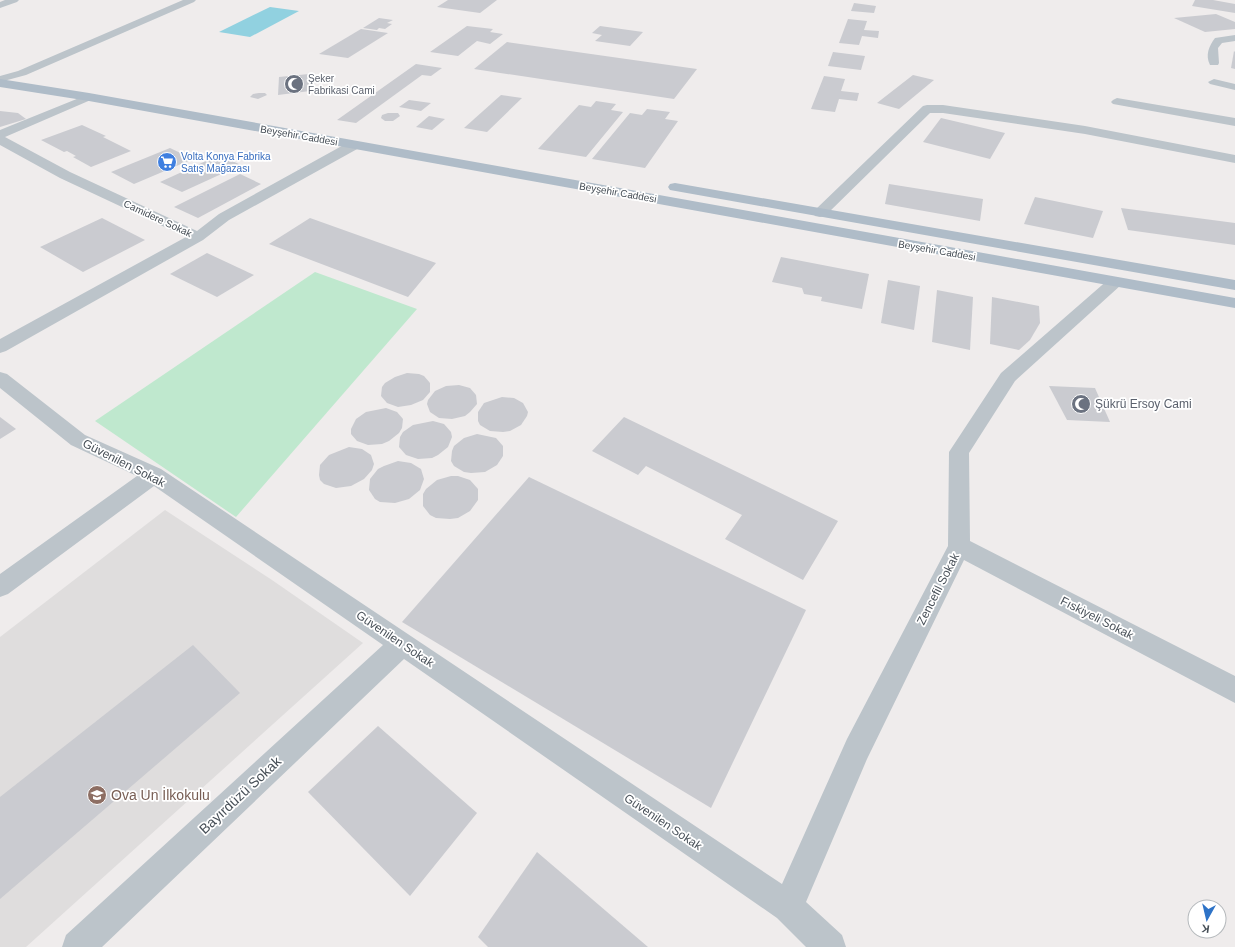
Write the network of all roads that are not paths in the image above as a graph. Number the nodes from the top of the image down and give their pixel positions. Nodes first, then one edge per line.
1 (14, 0) edge
2 (191, 0) edge
3 (0, 5) edge
4 (1235, 38) edge
5 (1214, 63) dead end
6 (0, 69) edge
7 (22, 73) junction
8 (0, 79) edge
9 (1214, 82) dead end
10 (0, 83) edge
11 (1235, 87) edge
12 (90, 97) junction
13 (1117, 102) dead end
14 (1235, 122) edge
15 (0, 135) edge
16 (389, 137) dead end
17 (0, 140) edge
18 (354, 145) junction
19 (1235, 159) edge
20 (663, 185) dead end
21 (820, 213) junction
22 (198, 237) junction
23 (1115, 282) junction
24 (1235, 285) edge
25 (1235, 303) edge
26 (0, 348) edge
27 (0, 378) edge
28 (154, 475) junction
29 (960, 546) junction
30 (0, 587) edge
31 (402, 644) junction
32 (1235, 690) edge
33 (788, 906) junction
34 (78, 947) edge
35 (830, 947) edge

1 - 3 street
2 - 7 street
4 - 5 street
6 - 7 main road, Beyşehir Caddesi
7 - 8 street
7 - 16 main road, Beyşehir Caddesi
9 - 11 street
10 - 12 main road, Beyşehir Caddesi
12 - 15 street
12 - 18 main road, Beyşehir Caddesi
13 - 14 street
17 - 22 street, Camidere Sokak
18 - 22 street
18 - 23 main road, Beyşehir Caddesi
19 - 21 street
20 - 21 main road, Beyşehir Caddesi
21 - 24 main road, Beyşehir Caddesi
22 - 26 street, Camidere Sokak
23 - 25 main road, Beyşehir Caddesi
23 - 29 street, Zencefil Sokak
27 - 28 street, Güvenilen Sokak
28 - 30 street
28 - 31 street, Güvenilen Sokak
29 - 32 street, Fıskiyeli Sokak
29 - 33 street, Zencefil Sokak
31 - 33 street, Güvenilen Sokak
31 - 34 street, Bayırdüzü Sokak
33 - 35 street, Güvenilen Sokak

